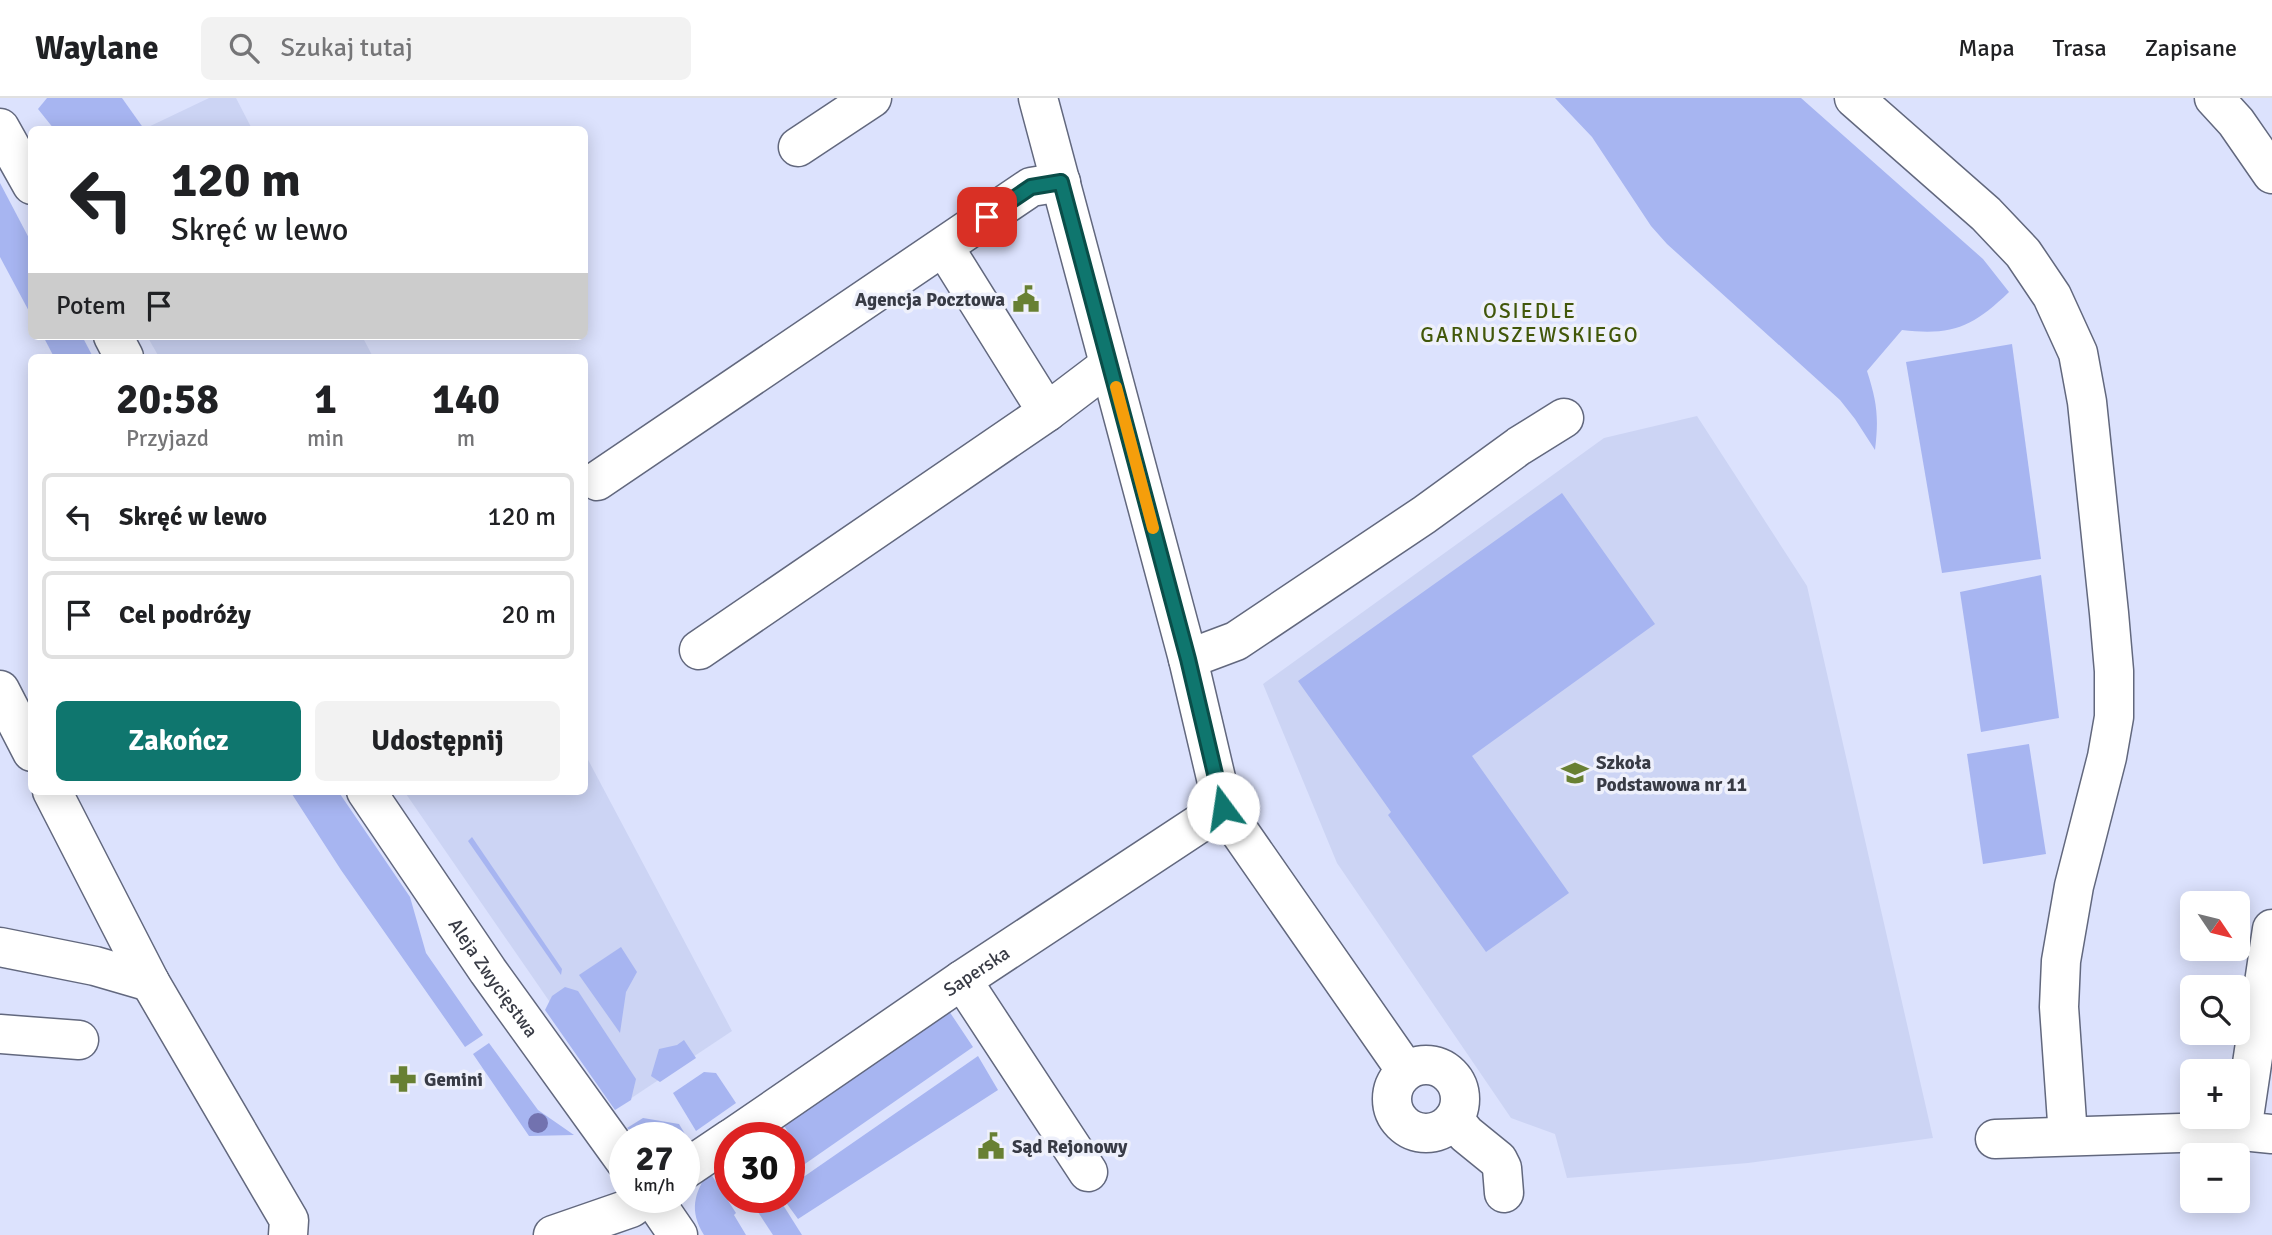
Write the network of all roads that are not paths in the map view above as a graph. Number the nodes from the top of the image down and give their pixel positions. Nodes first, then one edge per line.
1 (872, 98) edge
2 (1038, 98) edge
3 (1854, 98) edge
4 (2214, 98) edge
5 (0, 128) edge
6 (798, 147) dead end
7 (2272, 174) edge
8 (28, 177) edge
9 (1061, 182) junction
10 (944, 247) junction
11 (1110, 365) junction
12 (1047, 412) junction
13 (1564, 418) dead end
14 (597, 481) dead end
15 (699, 650) dead end
16 (1188, 659) junction
17 (0, 691) edge
18 (28, 744) edge
19 (54, 795) edge
20 (369, 795) edge
21 (1223, 808) junction
22 (2272, 929) edge
23 (0, 947) edge
24 (961, 980) junction
25 (150, 982) junction
26 (0, 1034) edge
27 (79, 1040) dead end
28 (754, 1122) edge
29 (2257, 1132) edge
30 (2068, 1136) junction
31 (609, 1139) edge
32 (1995, 1139) dead end
33 (1088, 1172) dead end
34 (1504, 1194) dead end
35 (617, 1213) edge
36 (661, 1213) edge
37 (288, 1235) edge
38 (553, 1235) edge
39 (678, 1235) edge

1 - 6 street
2 - 9 street
3 - 30 street
4 - 7 street
5 - 8 street
9 - 10 street
9 - 11 street
10 - 12 street
10 - 14 street
11 - 12 street
11 - 16 street
12 - 15 street
13 - 16 street
16 - 21 street
17 - 18 street
19 - 25 street
20 - 31 street, Aleja Zwycięstwa
21 - 24 street, Saperska
21 - 34 street
22 - 29 street
23 - 25 street
24 - 28 street, Saperska
24 - 33 street
25 - 37 street
26 - 27 street
29 - 30 street
30 - 32 street
35 - 38 street
36 - 39 street

